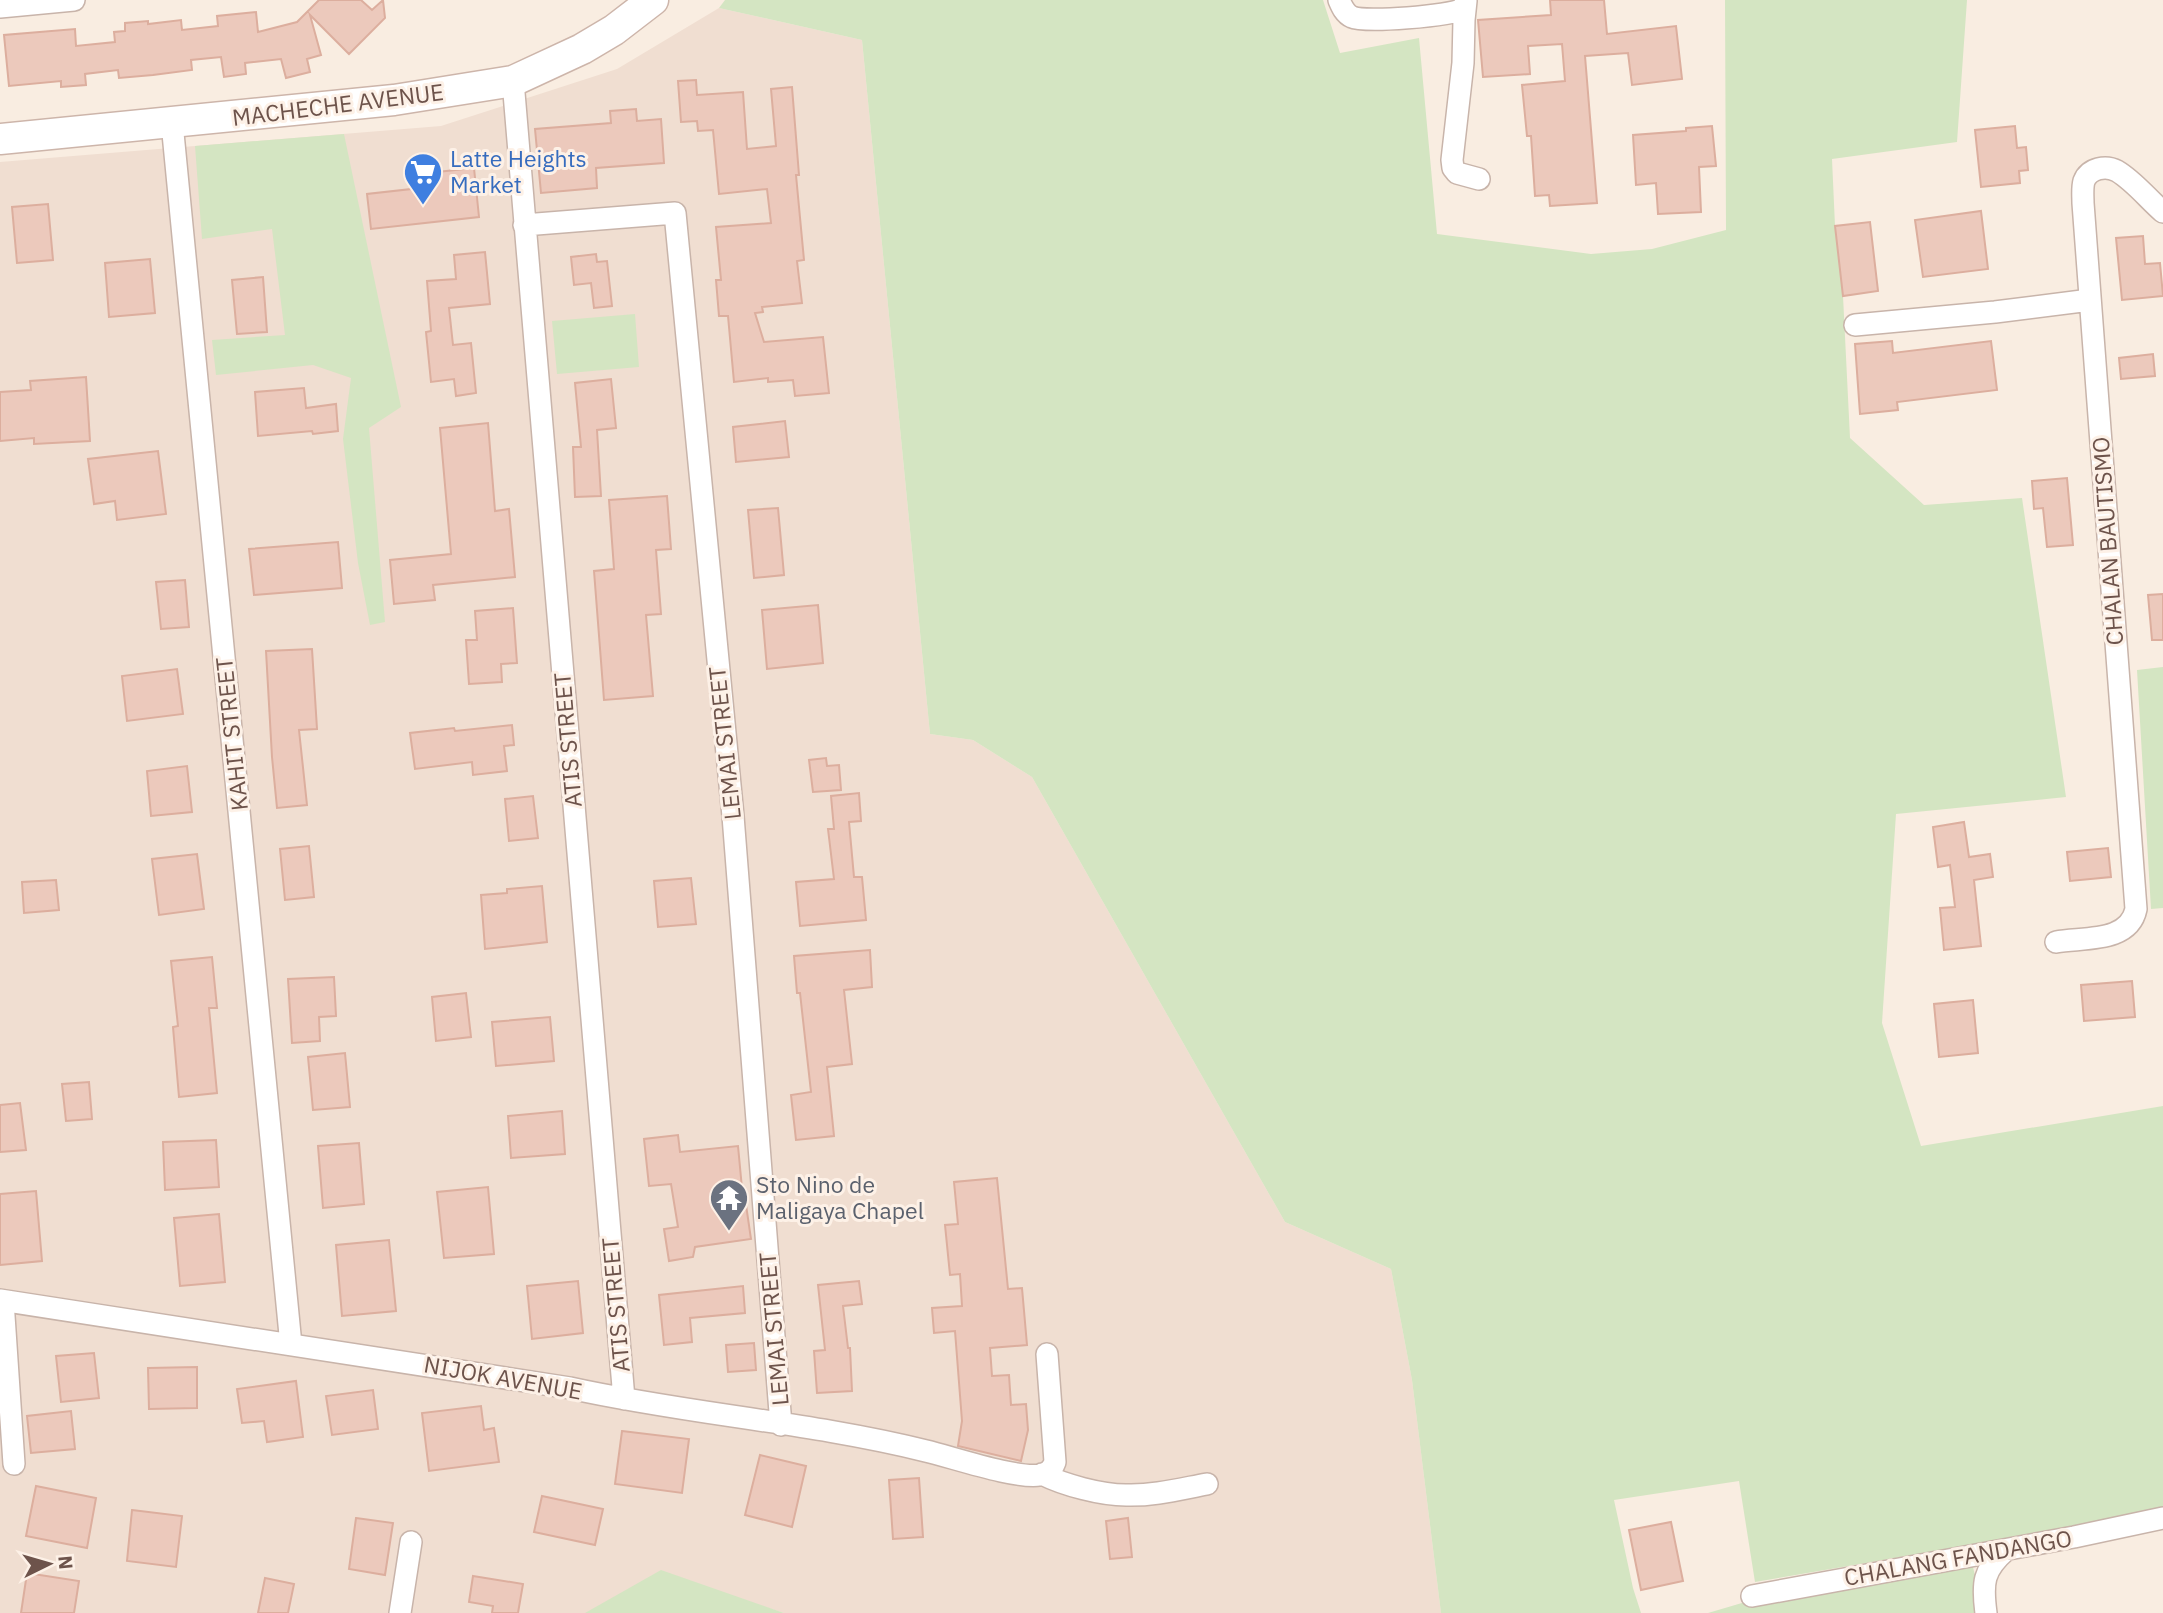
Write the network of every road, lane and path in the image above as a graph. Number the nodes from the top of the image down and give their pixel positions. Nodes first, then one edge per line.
1 (74, 0) edge
2 (653, 0) edge
3 (1339, 0) edge
4 (1466, 1) edge
5 (0, 7) edge
6 (513, 81) junction
7 (172, 123) junction
8 (0, 139) edge
9 (1479, 179) dead end
10 (2163, 212) edge
11 (524, 225) junction
12 (2090, 300) junction
13 (1855, 325) dead end
14 (2056, 942) dead end
15 (1, 1301) edge
16 (291, 1345) junction
17 (1047, 1354) dead end
18 (624, 1399) junction
19 (781, 1425) junction
20 (14, 1464) dead end
21 (1042, 1474) junction
22 (1207, 1484) dead end
23 (2163, 1518) edge
24 (411, 1542) dead end
25 (2006, 1550) junction
26 (1752, 1596) dead end
27 (400, 1613) edge
28 (1986, 1613) edge

1 - 5 street
2 - 6 main road, MACHECHE AVENUE
3 - 4 street
4 - 9 street
6 - 7 main road, MACHECHE AVENUE
6 - 11 street, ATIS STREET
7 - 8 main road, MACHECHE AVENUE
7 - 16 street, KAHIT STREET
10 - 12 street, CHALAN BAUTISMO
11 - 18 street, ATIS STREET
11 - 19 street, LEMAI STREET
12 - 13 street
12 - 14 street, CHALAN BAUTISMO
15 - 16 street, NIJOK AVENUE
15 - 20 street
16 - 18 street, NIJOK AVENUE
17 - 21 street
18 - 19 street, NIJOK AVENUE
19 - 21 street, NIJOK AVENUE
21 - 22 street, NIJOK AVENUE
23 - 25 street, CHALANG FANDANGO
24 - 27 street
25 - 26 street, CHALANG FANDANGO
25 - 28 street

